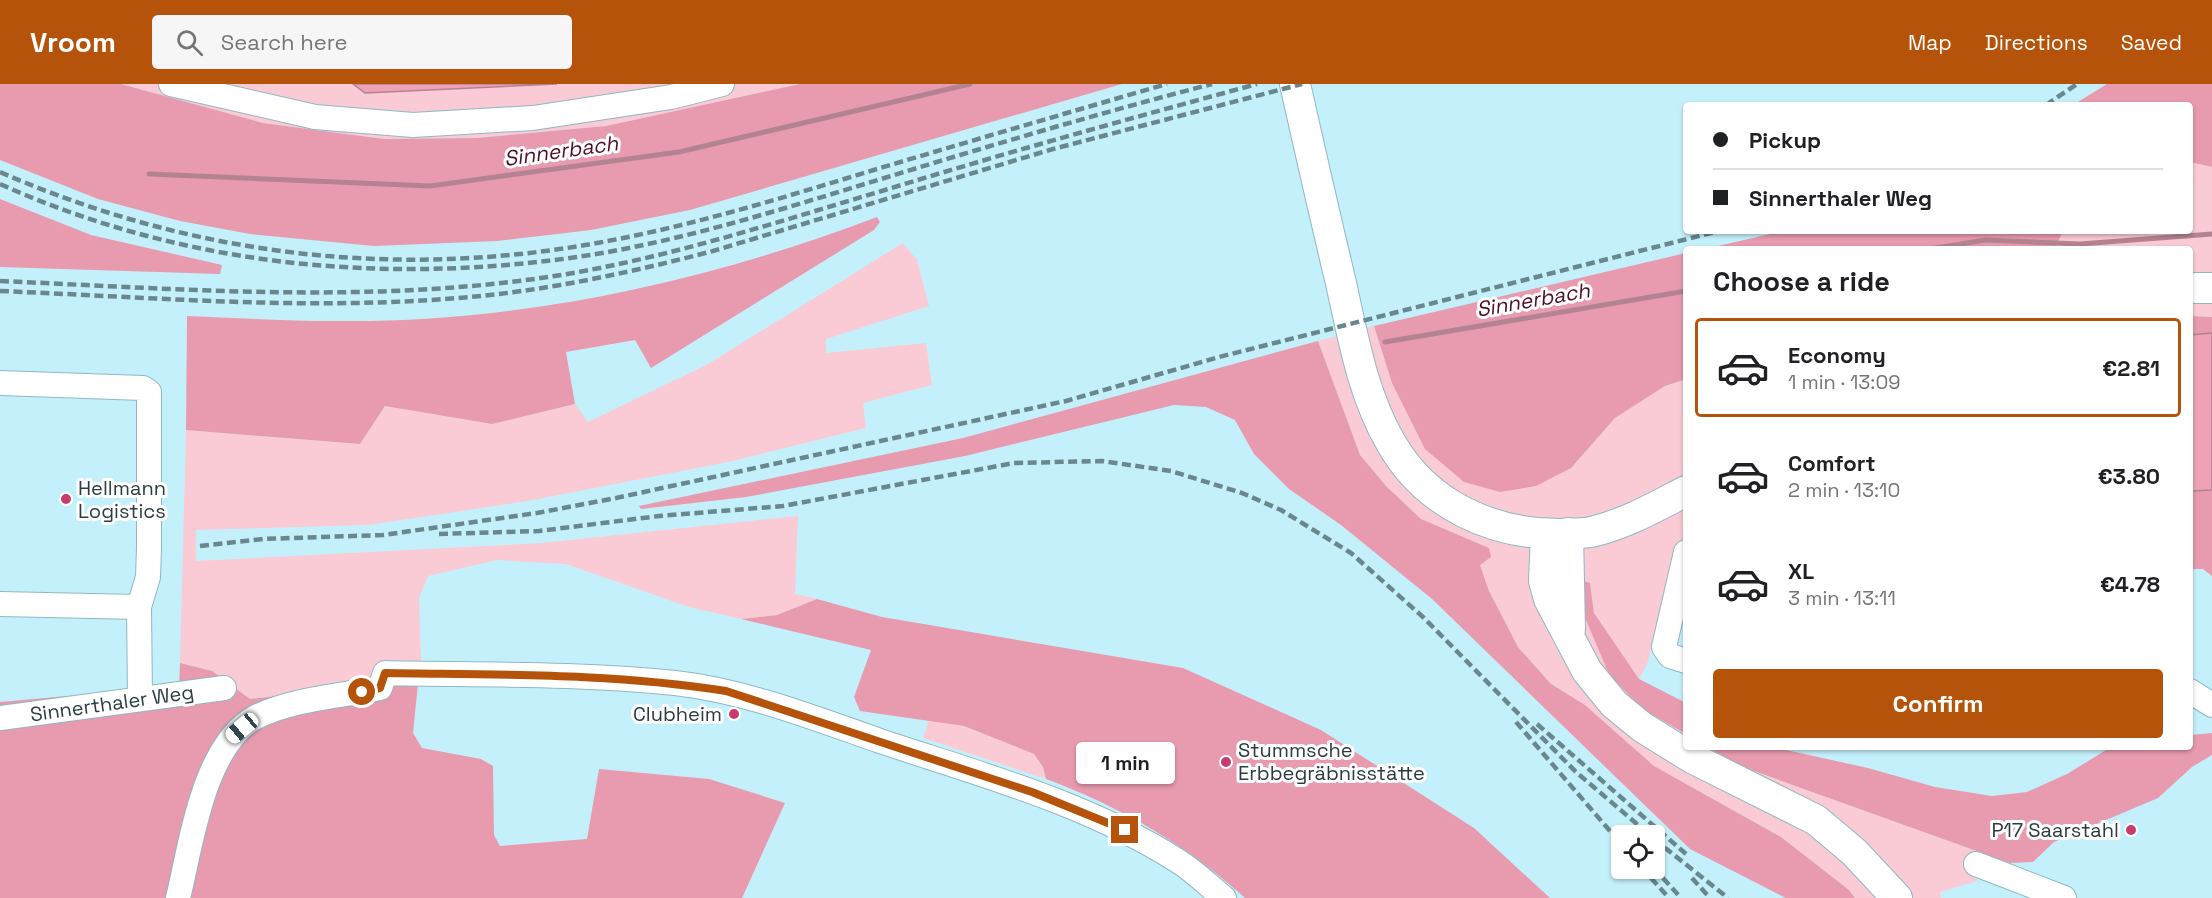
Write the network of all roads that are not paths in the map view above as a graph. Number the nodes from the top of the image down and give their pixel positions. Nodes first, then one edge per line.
1 (171, 84) edge
2 (722, 84) edge
3 (1295, 84) edge
4 (2193, 274) edge
5 (2212, 274) edge
6 (2193, 288) edge
7 (2212, 288) edge
8 (0, 383) edge
9 (1683, 492) edge
10 (1482, 521) junction
11 (1557, 534) junction
12 (1683, 565) edge
13 (1549, 599) junction
14 (0, 604) edge
15 (139, 607) junction
16 (1571, 639) junction
17 (1683, 660) edge
18 (224, 688) dead end
19 (2193, 693) edge
20 (140, 699) junction
21 (2212, 705) edge
22 (0, 718) edge
23 (1976, 864) dead end
24 (178, 898) edge
25 (1224, 898) edge
26 (1897, 898) edge
27 (2064, 898) edge

1 - 2 street
3 - 10 main road
4 - 5 main road
6 - 7 main road
8 - 15 street
9 - 11 main road
10 - 11 main road
10 - 13 main road
11 - 13 main road
11 - 16 main road
12 - 17 street
13 - 16 main road
14 - 15 street
15 - 20 street
16 - 26 main road
18 - 20 street, Sinnerthaler Weg
19 - 21 street
20 - 22 street, Sinnerthaler Weg
23 - 27 street
24 - 25 street

